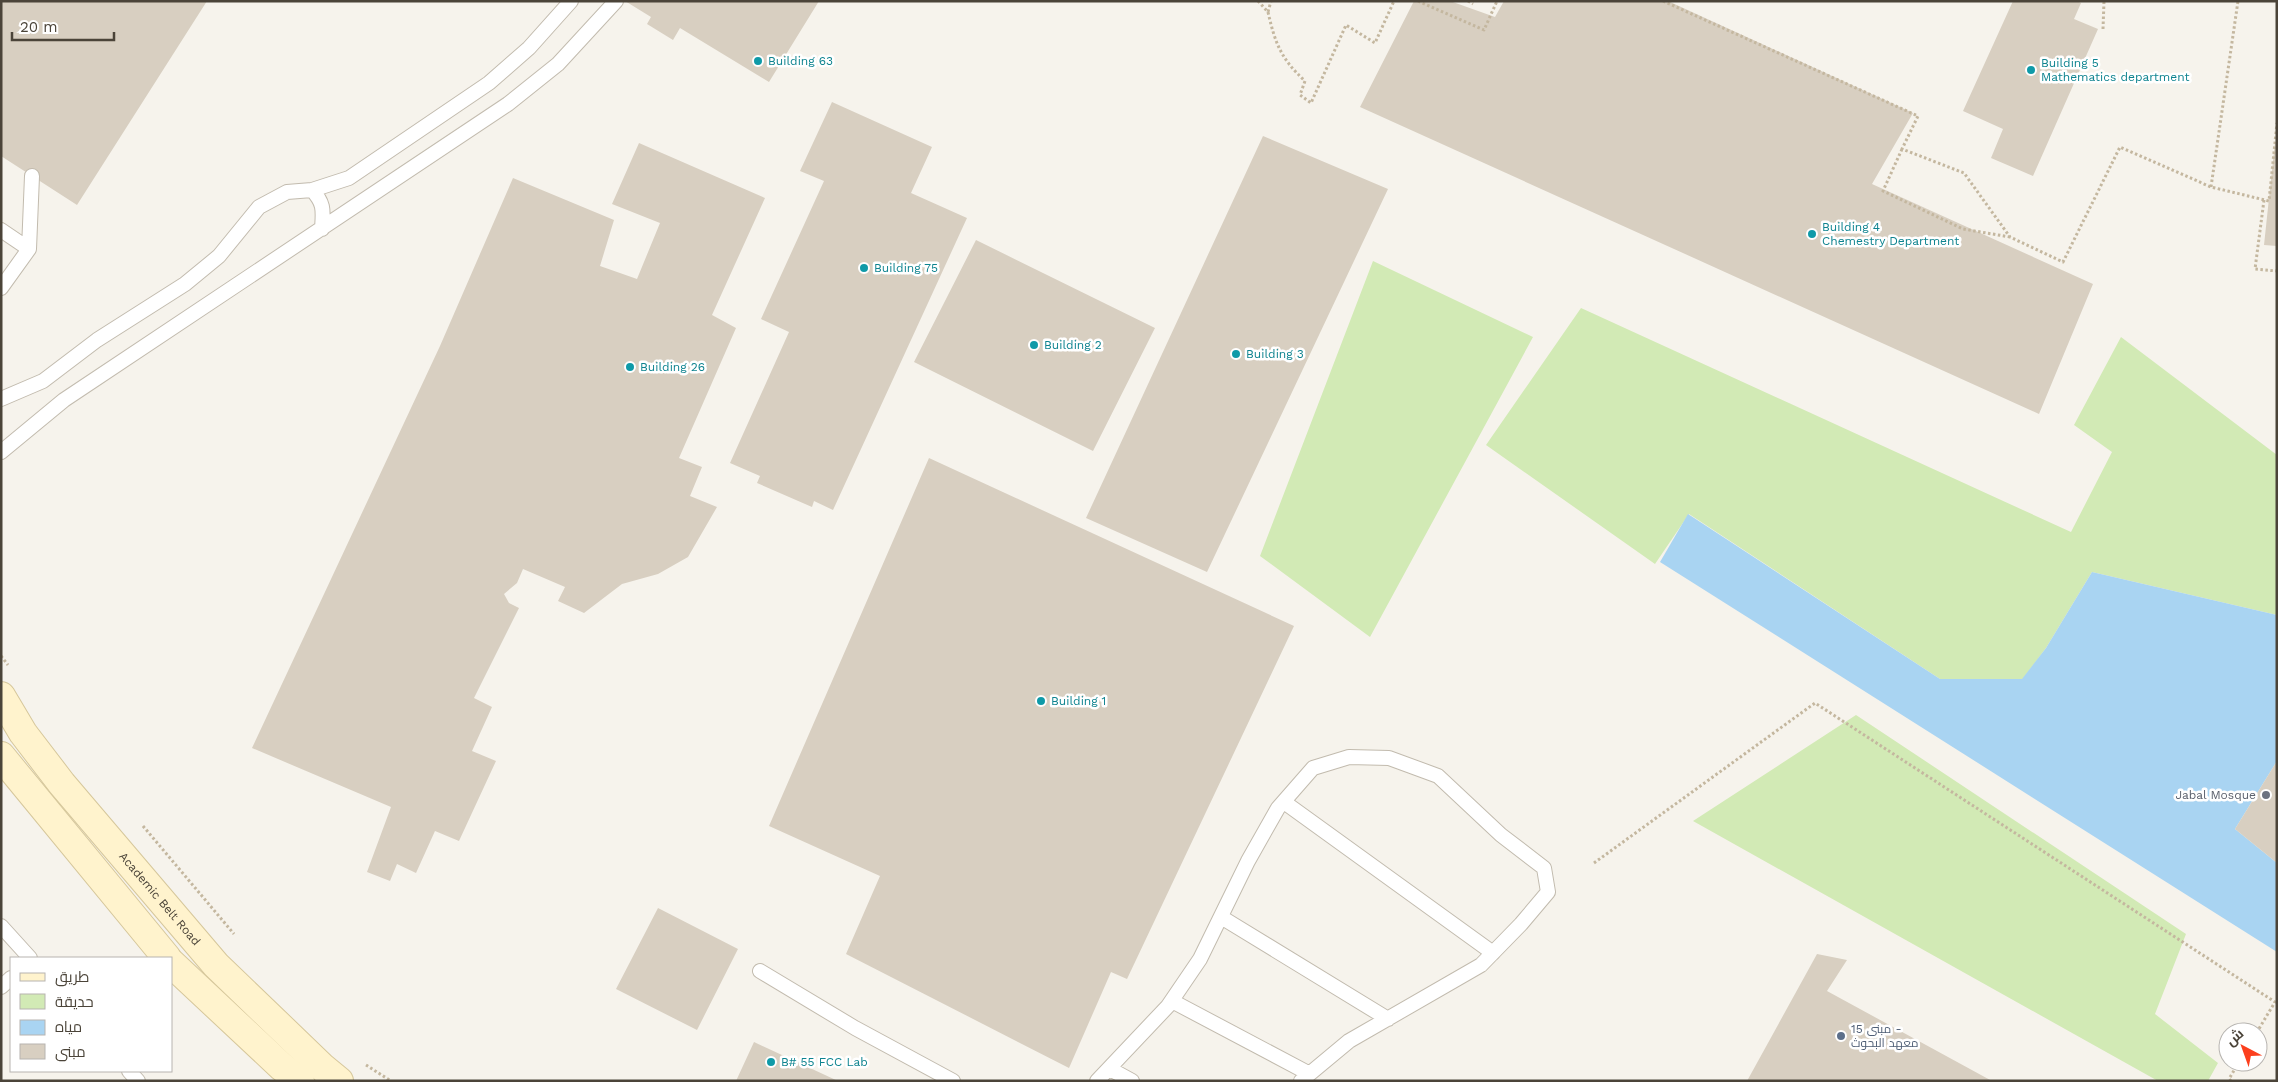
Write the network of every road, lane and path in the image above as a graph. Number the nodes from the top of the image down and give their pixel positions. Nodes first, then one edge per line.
1 (571, 1) edge
2 (616, 1) edge
3 (1258, 1) edge
4 (1272, 1) edge
5 (1394, 1) edge
6 (1418, 1) edge
7 (1468, 1) edge
8 (1497, 1) edge
9 (1664, 1) edge
10 (2104, 1) edge
11 (2238, 1) edge
12 (1474, 4) dead end
13 (1268, 12) junction
14 (2103, 29) dead end
15 (2277, 123) edge
16 (1902, 149) junction
17 (32, 176) dead end
18 (2211, 187) junction
19 (312, 190) junction
20 (2264, 200) junction
21 (322, 229) junction
22 (1, 230) edge
23 (2010, 237) junction
24 (29, 249) junction
25 (2277, 271) edge
26 (1, 288) edge
27 (1, 399) edge
28 (1, 452) edge
29 (1, 656) edge
30 (12, 671) dead end
31 (1, 696) edge
32 (1, 756) edge
33 (1284, 802) junction
34 (138, 821) dead end
35 (1594, 863) dead end
36 (1221, 917) junction
37 (1, 926) edge
38 (238, 938) dead end
39 (1494, 952) junction
40 (29, 957) edge
41 (166, 957) edge
42 (172, 964) edge
43 (760, 971) dead end
44 (1172, 1001) junction
45 (2275, 1002) edge
46 (1388, 1018) junction
47 (2263, 1022) edge
48 (366, 1064) dead end
49 (1110, 1069) junction
50 (1305, 1077) edge
51 (300, 1081) edge
52 (339, 1081) edge
53 (391, 1081) edge
54 (953, 1081) edge
55 (1097, 1081) edge
56 (1132, 1081) edge

1 - 19 lane
2 - 21 lane
3 - 13 path
4 - 13 path
5 - 13 path
6 - 8 path
7 - 12 path
9 - 16 path
10 - 14 path
11 - 18 path
15 - 20 path
16 - 23 path
16 - 23 path
17 - 24 lane
18 - 20 path
18 - 23 path
19 - 21 lane
19 - 27 lane
20 - 25 path
21 - 28 lane
22 - 24 lane
24 - 26 lane
29 - 30 path
31 - 52 street, Academic Belt Road
32 - 41 street
33 - 36 lane
33 - 39 lane
33 - 39 lane
34 - 38 path
35 - 45 path
36 - 44 lane
36 - 46 lane
37 - 40 lane
39 - 46 lane
42 - 51 street
43 - 54 lane
44 - 49 lane
44 - 50 lane
45 - 47 path
46 - 50 lane
48 - 53 path
49 - 55 lane
49 - 56 lane

